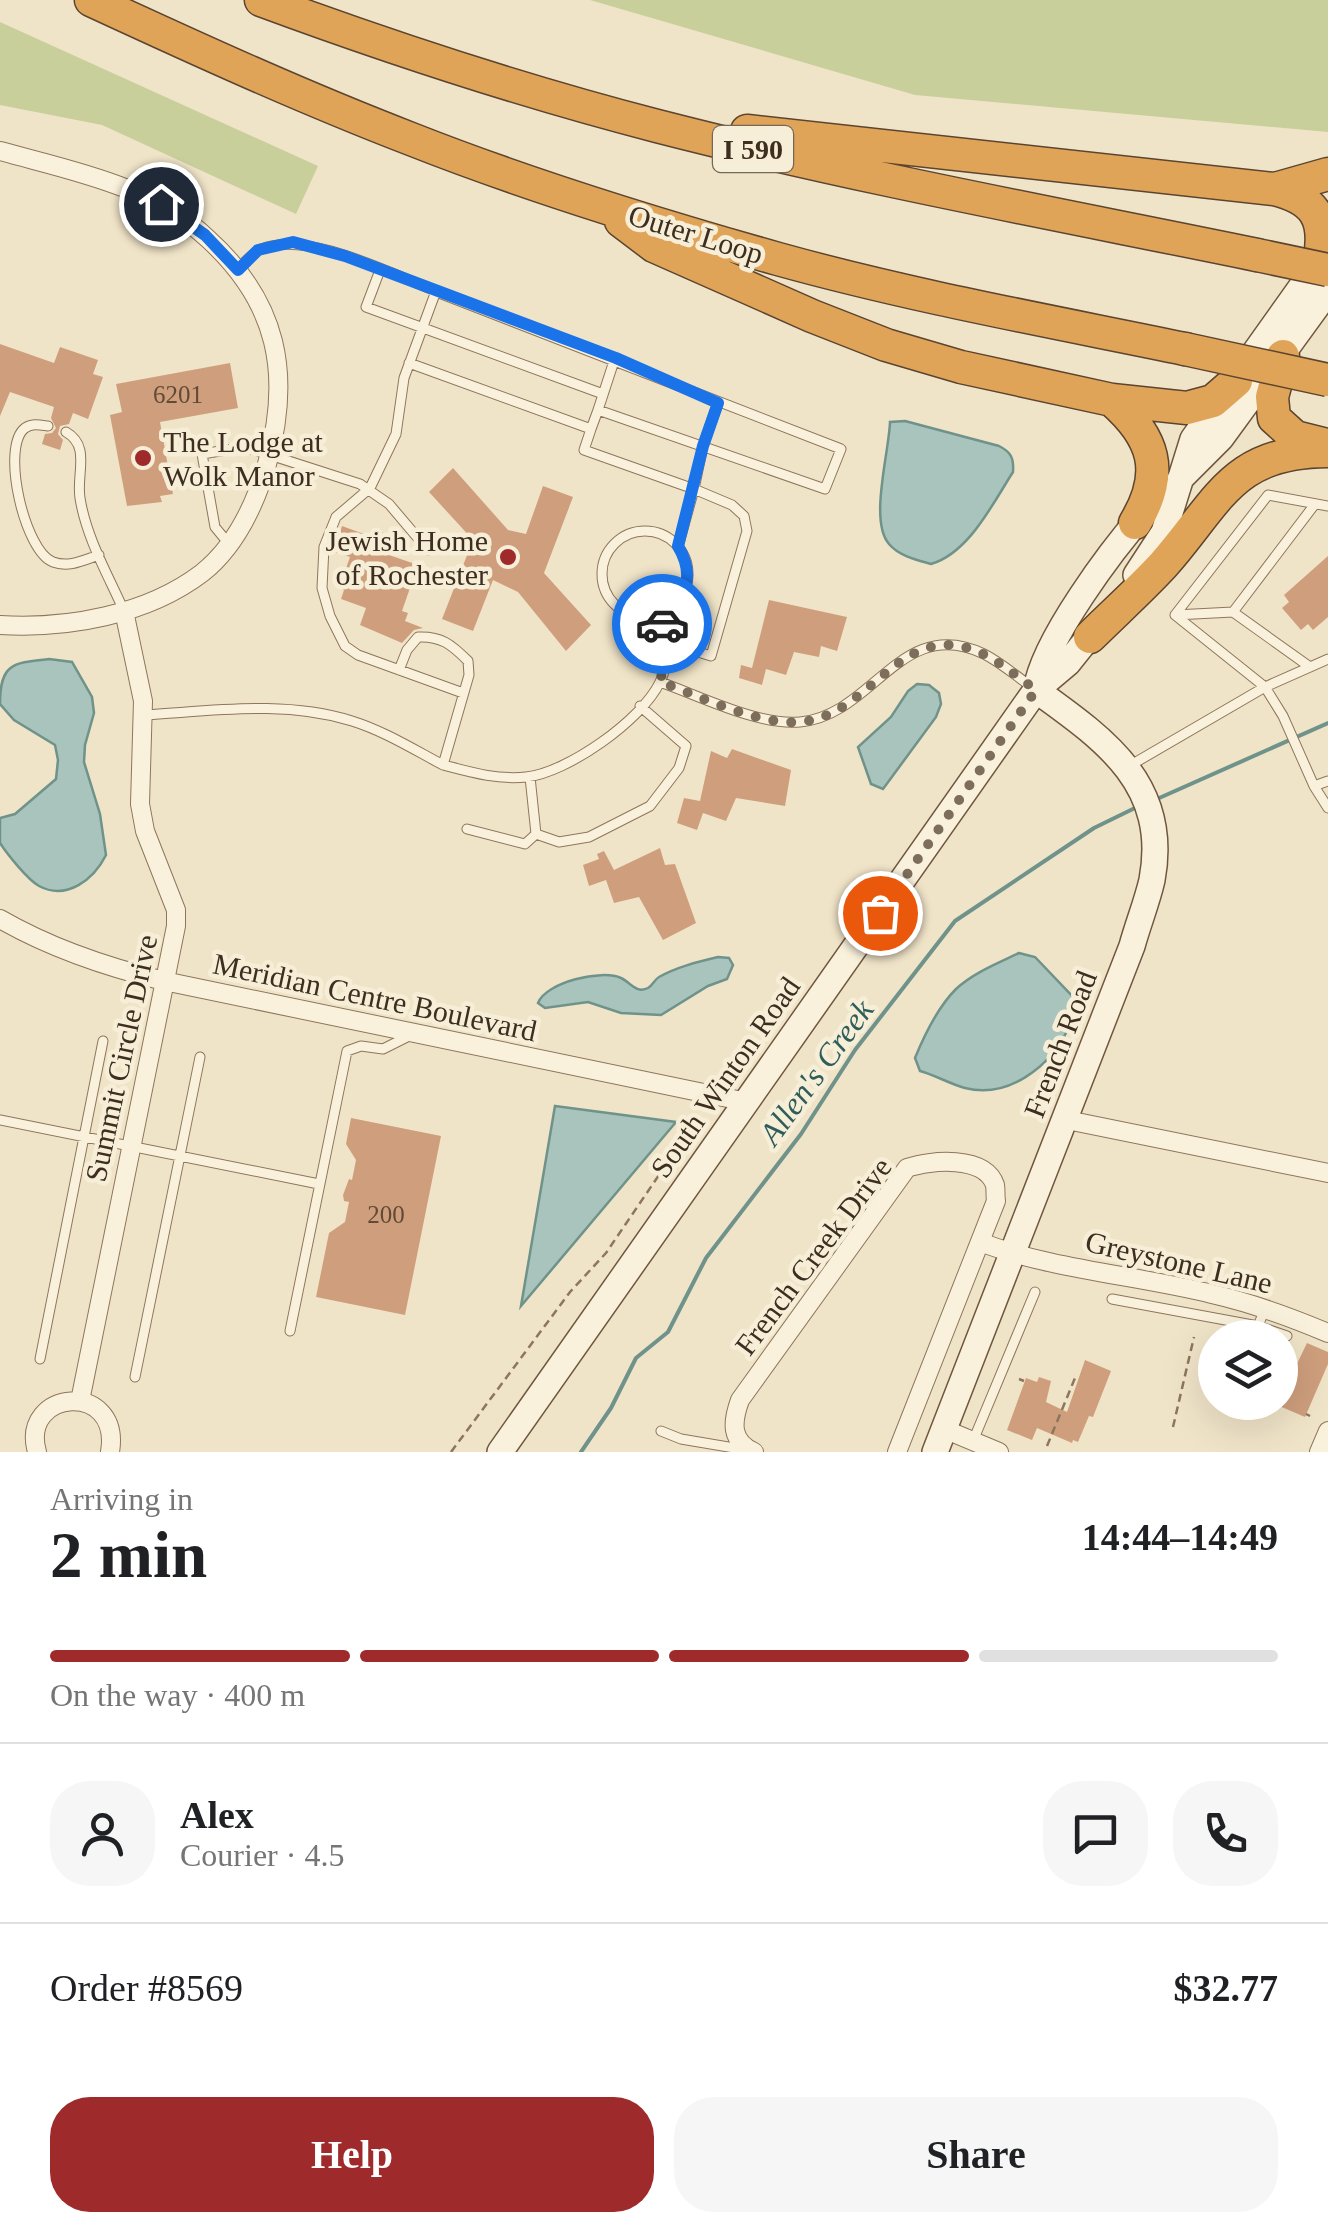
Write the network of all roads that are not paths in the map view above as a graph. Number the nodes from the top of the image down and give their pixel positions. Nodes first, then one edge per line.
1 (91, 0) edge
2 (260, 0) edge
3 (656, 126) junction
4 (0, 151) edge
5 (1328, 174) edge
6 (1274, 189) junction
7 (601, 206) junction
8 (1326, 268) edge
9 (238, 270) junction
10 (380, 270) junction
11 (434, 290) junction
12 (422, 328) junction
13 (1284, 356) junction
14 (616, 358) junction
15 (410, 363) junction
16 (1328, 380) edge
17 (1236, 382) junction
18 (603, 394) junction
19 (1112, 400) junction
20 (718, 403) junction
21 (598, 410) junction
22 (48, 426) dead end
23 (591, 429) junction
24 (66, 432) dead end
25 (703, 446) junction
26 (1328, 448) edge
27 (269, 456) junction
28 (1178, 480) junction
29 (370, 488) junction
30 (694, 490) junction
31 (1315, 504) junction
32 (1328, 506) edge
33 (1135, 523) junction
34 (229, 544) junction
35 (678, 546) junction
36 (428, 550) dead end
37 (98, 555) junction
38 (124, 611) junction
39 (1233, 612) junction
40 (1175, 614) junction
41 (659, 616) junction
42 (0, 624) edge
43 (1090, 637) junction
44 (669, 643) junction
45 (1328, 659) edge
46 (1310, 667) junction
47 (399, 670) junction
48 (660, 682) junction
49 (1265, 687) junction
50 (1036, 690) junction
51 (463, 693) junction
52 (640, 706) junction
53 (143, 716) junction
54 (442, 766) junction
55 (1132, 772) junction
56 (530, 777) junction
57 (1328, 781) edge
58 (1314, 786) junction
59 (1328, 808) edge
60 (467, 829) dead end
61 (536, 834) junction
62 (0, 919) edge
63 (164, 981) junction
64 (415, 1032) junction
65 (103, 1041) dead end
66 (200, 1057) dead end
67 (747, 1102) junction
68 (0, 1120) edge
69 (1066, 1120) junction
70 (84, 1137) junction
71 (131, 1147) junction
72 (180, 1156) junction
73 (1328, 1173) edge
74 (319, 1184) junction
75 (980, 1242) junction
76 (1014, 1255) junction
77 (1035, 1292) dead end
78 (1112, 1299) dead end
79 (1262, 1317) junction
80 (1266, 1320) edge
81 (290, 1332) dead end
82 (1328, 1333) edge
83 (40, 1359) dead end
84 (135, 1377) dead end
85 (80, 1401) junction
86 (661, 1431) dead end
87 (1328, 1432) edge
88 (973, 1441) junction
89 (900, 1443) edge
90 (939, 1446) edge
91 (751, 1451) edge
92 (37, 1452) edge
93 (110, 1452) edge
94 (500, 1452) edge
95 (999, 1452) edge
96 (1319, 1452) edge

1 - 7 highway, Outer Loop
2 - 3 highway, I 590
3 - 6 highway
3 - 8 highway, I 590, bridge
4 - 9 street
5 - 6 highway
6 - 8 highway
7 - 16 highway, Outer Loop, bridge
7 - 19 highway
8 - 13 main road, South Winton Road
8 - 17 main road, South Winton Road
9 - 10 lane
9 - 27 street
10 - 11 lane
10 - 12 lane
11 - 12 lane
11 - 14 lane
12 - 15 lane
12 - 18 lane
13 - 26 highway
13 - 28 main road, South Winton Road
14 - 18 lane
14 - 20 lane
15 - 23 lane
15 - 29 lane
17 - 19 highway
17 - 28 main road, South Winton Road
18 - 21 lane
19 - 33 highway
20 - 25 lane
20 - 25 lane
21 - 23 lane
21 - 25 lane
22 - 37 lane
23 - 30 lane
24 - 37 lane
25 - 30 lane
26 - 43 highway
27 - 29 lane
27 - 34 street
27 - 34 lane
28 - 33 main road, South Winton Road
28 - 43 main road, South Winton Road
29 - 36 lane
29 - 47 lane
30 - 35 lane
30 - 44 lane
31 - 32 lane
31 - 39 lane
31 - 40 lane
33 - 50 main road, South Winton Road
34 - 38 street
35 - 41 lane
35 - 41 lane
37 - 38 lane
38 - 42 street
38 - 53 street, Summit Circle Drive
39 - 40 lane
39 - 46 lane
40 - 49 lane
41 - 44 lane
43 - 50 main road, South Winton Road
44 - 48 lane
45 - 46 lane
46 - 49 lane
47 - 51 lane
47 - 51 lane
48 - 50 lane
48 - 52 lane
49 - 55 lane
49 - 58 lane
50 - 55 main road, French Road
50 - 67 main road, South Winton Road
51 - 54 lane
52 - 56 lane
52 - 61 lane
53 - 54 lane
53 - 63 street, Summit Circle Drive
54 - 56 lane
55 - 69 main road, French Road
56 - 61 lane
57 - 58 lane
58 - 59 lane
60 - 61 lane
62 - 63 street, Meridian Centre Boulevard
63 - 64 street, Meridian Centre Boulevard
63 - 71 street, Summit Circle Drive
64 - 67 street, Meridian Centre Boulevard
64 - 74 lane
65 - 70 lane
66 - 72 lane
67 - 94 main road, South Winton Road
68 - 70 lane
69 - 73 street
69 - 76 main road, French Road
70 - 71 lane
70 - 83 lane
71 - 72 lane
71 - 85 street, Summit Circle Drive
72 - 74 lane
72 - 84 lane
74 - 81 lane
75 - 76 street
75 - 89 street, French Creek Drive
75 - 91 street, French Creek Drive
76 - 79 street, Greystone Lane
76 - 90 main road, French Road
77 - 88 lane
78 - 79 lane
79 - 80 lane
79 - 82 street, Greystone Lane
85 - 92 street
85 - 93 street
86 - 91 lane
87 - 96 street
88 - 90 street, French Creek Drive
88 - 95 street, French Creek Drive
89 - 90 street, French Creek Drive

